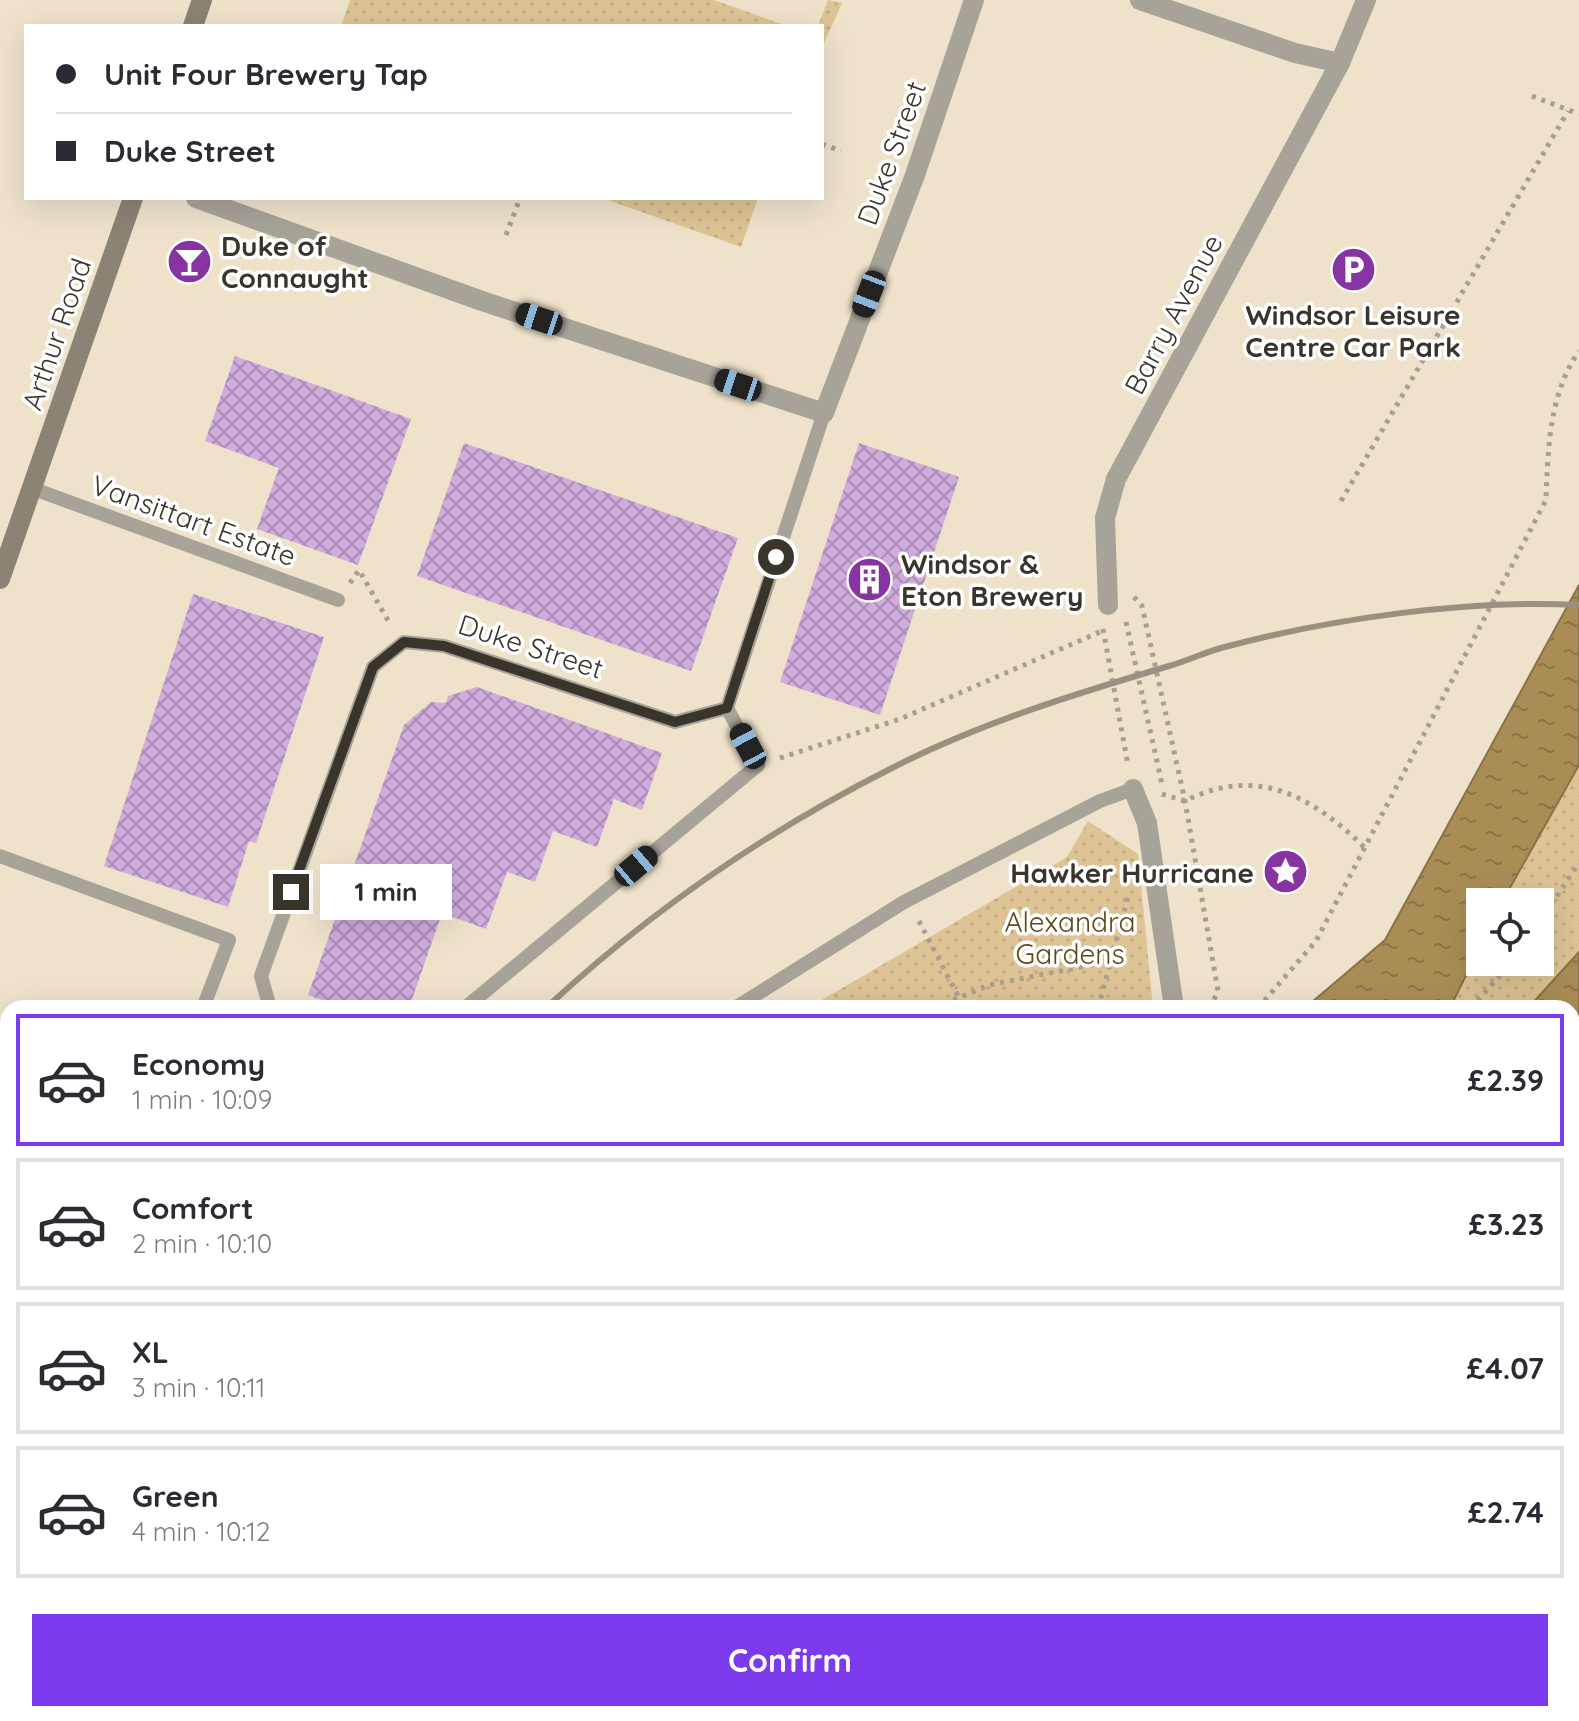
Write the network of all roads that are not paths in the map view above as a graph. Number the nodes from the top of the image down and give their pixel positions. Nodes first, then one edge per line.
1 (202, 0) edge
2 (974, 0) edge
3 (1140, 0) edge
4 (1366, 0) edge
5 (194, 24) edge
6 (1340, 63) junction
7 (132, 200) edge
8 (202, 200) edge
9 (824, 413) junction
10 (31, 488) junction
11 (0, 579) edge
12 (338, 600) road end
13 (1108, 605) road end
14 (727, 708) junction
15 (1133, 789) joint
16 (0, 856) edge
17 (206, 1000) edge
18 (268, 1000) edge
19 (475, 1000) edge
20 (748, 1000) edge
21 (1173, 1000) edge

1 - 5 street
2 - 9 street, Duke Street
3 - 6 street
4 - 6 street, Barry Avenue
6 - 13 street, Barry Avenue
7 - 10 street, Arthur Road
8 - 9 street
9 - 14 lane, Duke Street
10 - 11 street, Arthur Road
10 - 12 lane, Vansittart Estate
14 - 18 lane, Duke Street
14 - 19 lane
15 - 20 lane
15 - 21 street
16 - 17 lane

